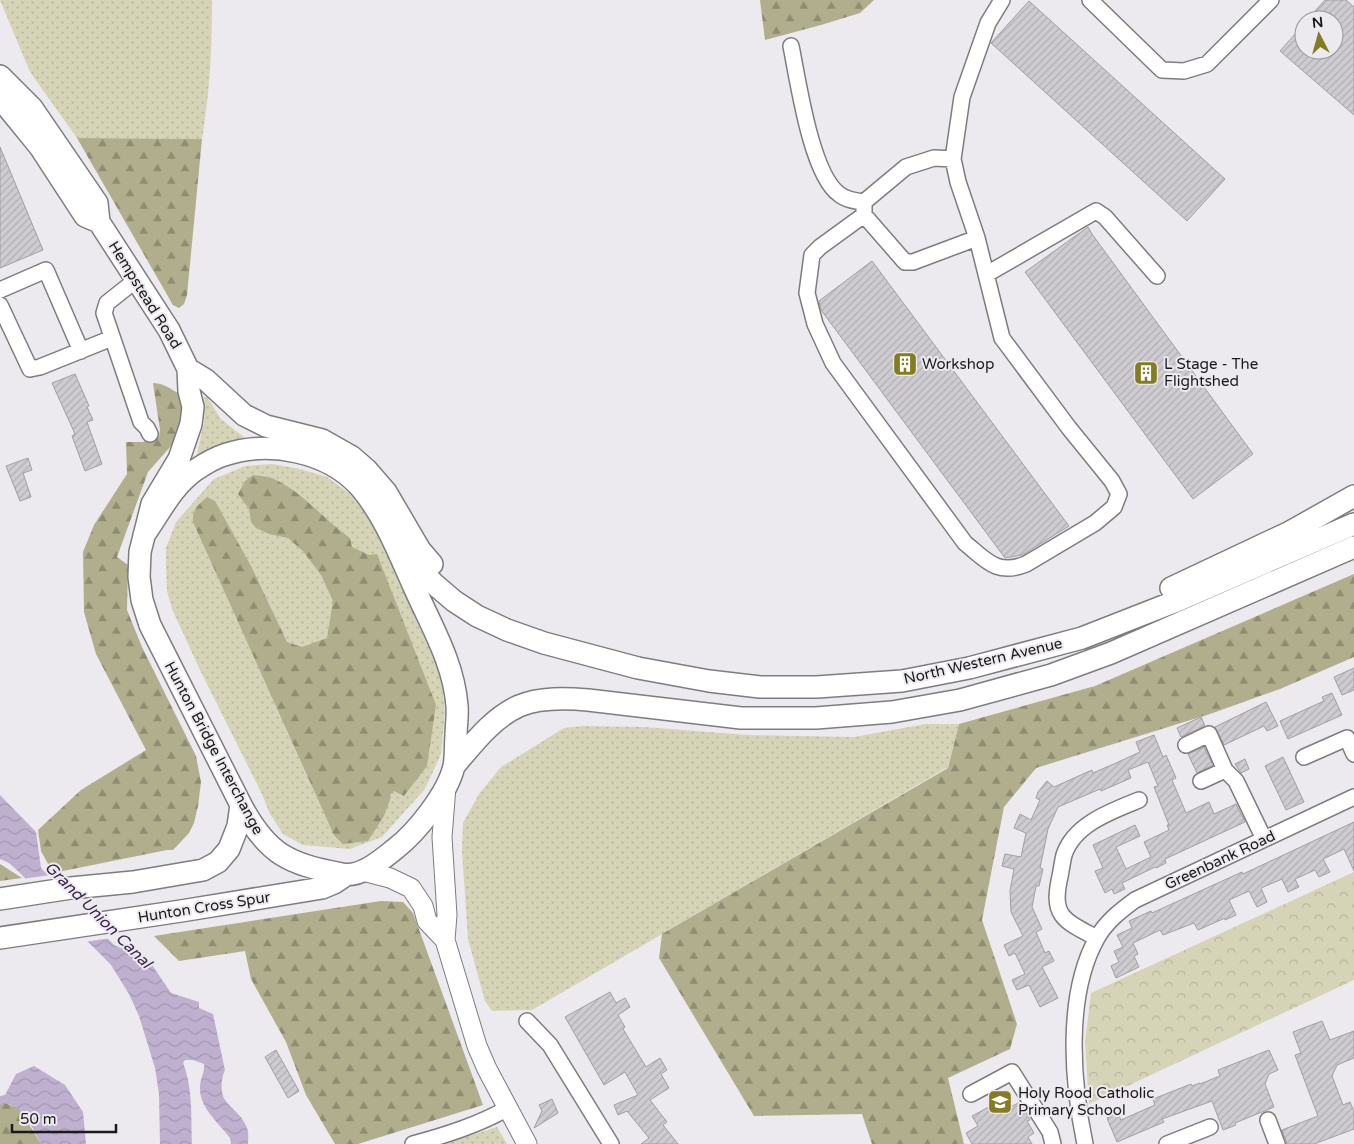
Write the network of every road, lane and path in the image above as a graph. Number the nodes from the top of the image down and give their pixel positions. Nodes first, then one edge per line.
1 (1002, 0) edge
2 (1090, 0) edge
3 (1271, 0) edge
4 (791, 46) dead end
5 (0, 76) edge
6 (0, 98) edge
7 (953, 159) junction
8 (864, 208) junction
9 (99, 222) junction
10 (977, 238) junction
11 (987, 274) junction
12 (1157, 276) dead end
13 (136, 280) junction
14 (0, 290) edge
15 (0, 304) edge
16 (112, 338) junction
17 (81, 351) junction
18 (202, 382) junction
19 (150, 434) dead end
20 (300, 452) junction
21 (1354, 496) edge
22 (1354, 524) edge
23 (144, 535) junction
24 (391, 537) junction
25 (1354, 547) edge
26 (1014, 655) junction
27 (613, 662) junction
28 (1186, 745) dead end
29 (1354, 754) edge
30 (1304, 757) dead end
31 (454, 766) junction
32 (1225, 770) junction
33 (1201, 781) dead end
34 (446, 786) junction
35 (1354, 797) edge
36 (1139, 800) dead end
37 (241, 804) junction
38 (1264, 839) junction
39 (354, 873) junction
40 (0, 899) edge
41 (0, 938) edge
42 (1097, 938) junction
43 (445, 940) junction
44 (526, 1021) dead end
45 (971, 1094) dead end
46 (508, 1108) junction
47 (1268, 1120) dead end
48 (1210, 1127) dead end
49 (413, 1144) edge
50 (527, 1144) edge
51 (611, 1144) edge
52 (1053, 1144) edge
53 (1085, 1144) edge
54 (1169, 1144) edge
55 (1278, 1144) edge

1 - 7 street
2 - 3 street
4 - 8 street
5 - 9 highway, Hempstead Road
6 - 9 highway, Hempstead Road
7 - 8 street
7 - 10 street
8 - 10 street
8 - 11 street
9 - 13 highway, Hempstead Road
10 - 11 street
11 - 12 street
13 - 16 street
13 - 18 highway, Hempstead Road
14 - 17 street
15 - 17 street
16 - 17 street
16 - 19 street
18 - 20 highway, Hempstead Road
18 - 23 highway, Hempstead Road
18 - 27 highway
20 - 23 highway, Hunton Bridge Interchange
20 - 24 highway, Hunton Bridge Interchange
21 - 26 highway
22 - 26 highway, North Western Avenue
23 - 37 highway, Hunton Bridge Interchange
24 - 27 highway, North Western Avenue
24 - 31 highway, Hunton Bridge Interchange
25 - 31 highway, North Western Avenue
26 - 27 highway, North Western Avenue
28 - 32 street
29 - 30 street
31 - 34 highway, Hunton Bridge Interchange
32 - 33 street
32 - 38 street
34 - 39 highway, Hunton Bridge Interchange
34 - 43 main road
35 - 38 street, Greenbank Road
36 - 42 street
37 - 39 highway, Hunton Bridge Interchange
37 - 40 highway
38 - 42 street, Greenbank Road
39 - 41 highway, Hunton Cross Spur
39 - 43 main road
42 - 53 street, Greenbank Road
43 - 46 main road
44 - 51 street
45 - 52 street
46 - 49 street
46 - 50 main road
47 - 55 street
48 - 54 street

